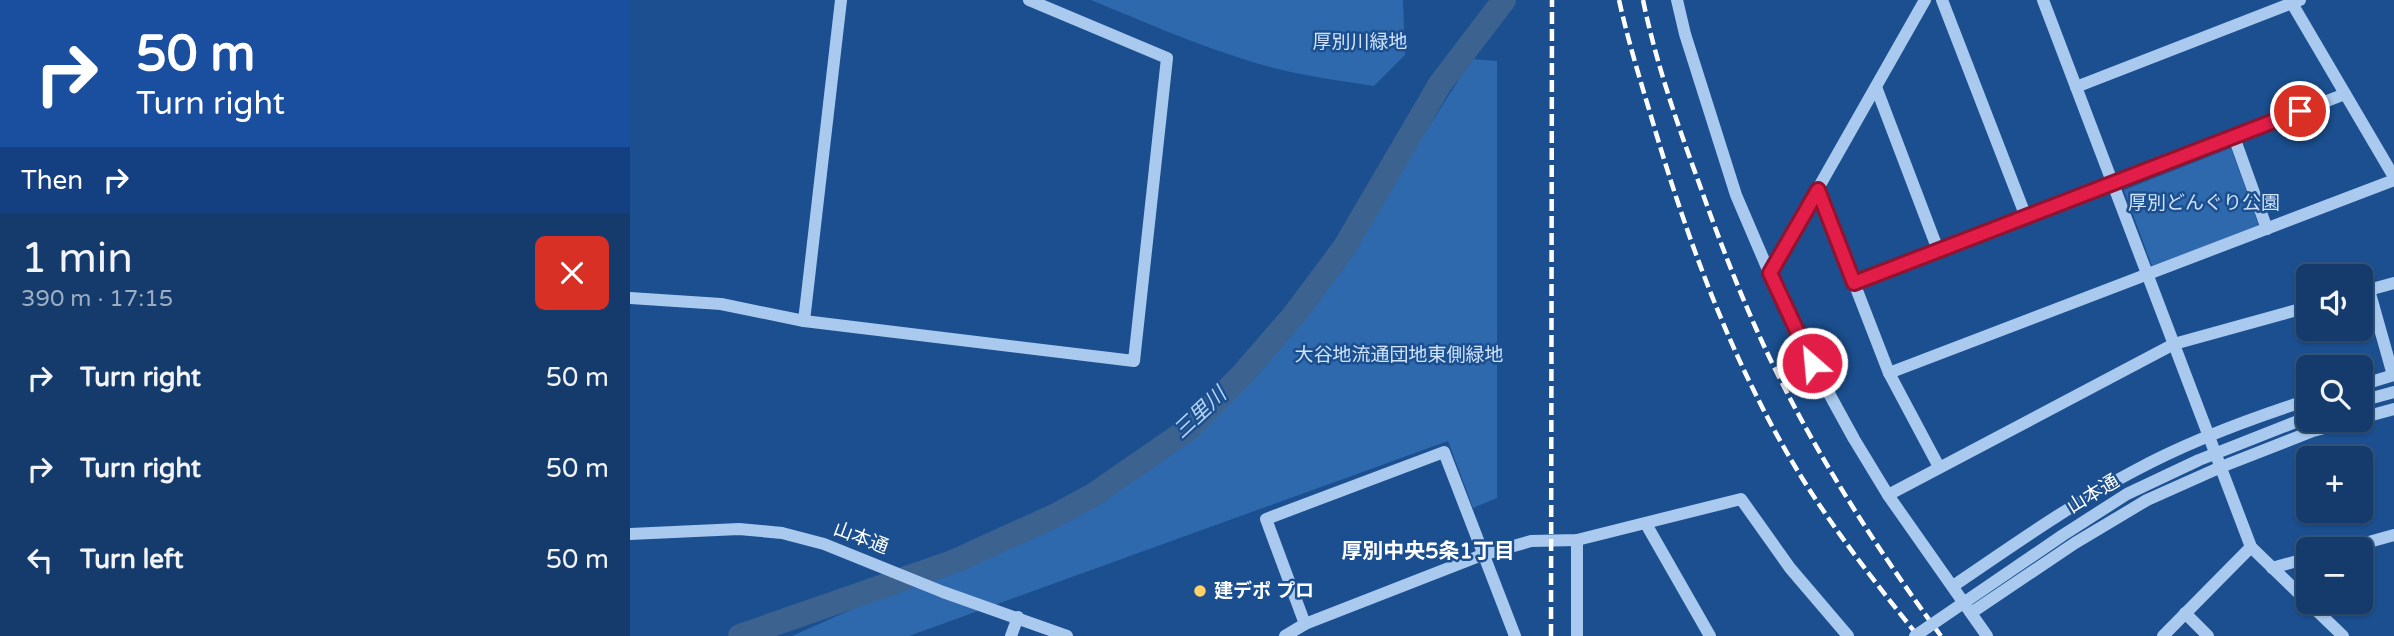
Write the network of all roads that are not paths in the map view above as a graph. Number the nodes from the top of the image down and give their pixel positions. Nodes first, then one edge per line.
1 (841, 0) edge
2 (1029, 0) edge
3 (1925, 0) edge
4 (1942, 0) edge
5 (2043, 0) edge
6 (2293, 1) edge
7 (1677, 2) edge
8 (1877, 87) junction
9 (2076, 87) junction
10 (2344, 94) junction
11 (2234, 137) junction
12 (2394, 178) edge
13 (2113, 183) junction
14 (1818, 190) junction
15 (2026, 217) junction
16 (2267, 229) junction
17 (1938, 250) junction
18 (1770, 273) junction
19 (2147, 274) junction
20 (1854, 283) junction
21 (2394, 283) edge
22 (2373, 289) edge
23 (630, 299) edge
24 (2296, 310) edge
25 (2373, 315) edge
26 (804, 321) junction
27 (2174, 344) junction
28 (1889, 373) junction
29 (2393, 375) edge
30 (2373, 381) edge
31 (2394, 392) edge
32 (2373, 398) edge
33 (2296, 404) edge
34 (2394, 409) edge
35 (2373, 415) edge
36 (2296, 421) edge
37 (2311, 432) edge
38 (2209, 435) junction
39 (1939, 467) junction
40 (2221, 467) junction
41 (1888, 495) junction
42 (1646, 524) junction
43 (630, 534) edge
44 (2394, 535) edge
45 (1577, 540) junction
46 (2373, 541) edge
47 (2251, 547) junction
48 (1482, 555) junction
49 (2296, 561) edge
50 (2272, 568) junction
51 (1953, 586) junction
52 (1971, 613) junction
53 (2185, 613) junction
54 (1018, 617) junction
55 (1305, 624) junction
56 (1010, 636) edge
57 (1067, 636) edge
58 (1285, 636) edge
59 (1515, 636) edge
60 (1577, 636) edge
61 (1710, 636) edge
62 (1848, 636) edge
63 (1916, 636) edge
64 (1987, 636) edge
65 (2163, 636) edge
66 (2208, 636) edge
67 (2343, 636) edge

1 - 26 street
2 - 26 street
3 - 8 street
4 - 15 street
5 - 9 street
6 - 9 street
6 - 10 street
7 - 18 street
8 - 14 street
8 - 17 street
9 - 13 street
10 - 11 street
10 - 12 street
11 - 13 street
11 - 16 street
12 - 16 street
13 - 15 street
13 - 19 street
14 - 18 street
14 - 20 street
15 - 17 street
16 - 19 street
17 - 20 street
18 - 41 street
19 - 27 street
19 - 28 street
20 - 28 street
21 - 22 street
23 - 26 street
24 - 27 street
25 - 29 street
27 - 38 street
27 - 39 street
28 - 39 street
29 - 30 street
31 - 32 street
33 - 38 street
34 - 35 street
36 - 63 street, 山本通, bridge
37 - 40 street
38 - 40 street
38 - 51 street
39 - 41 street
40 - 47 street
40 - 52 street
41 - 51 street
42 - 45 street
42 - 61 street
42 - 62 street
43 - 54 street, 山本通
44 - 46 street
45 - 48 street
45 - 60 street
47 - 50 street
47 - 53 street
48 - 55 street
48 - 55 street
48 - 59 street
49 - 50 street
50 - 67 street
51 - 52 street
52 - 64 street
53 - 65 street
53 - 66 street
54 - 56 street
54 - 57 street, 山本通
55 - 58 street

